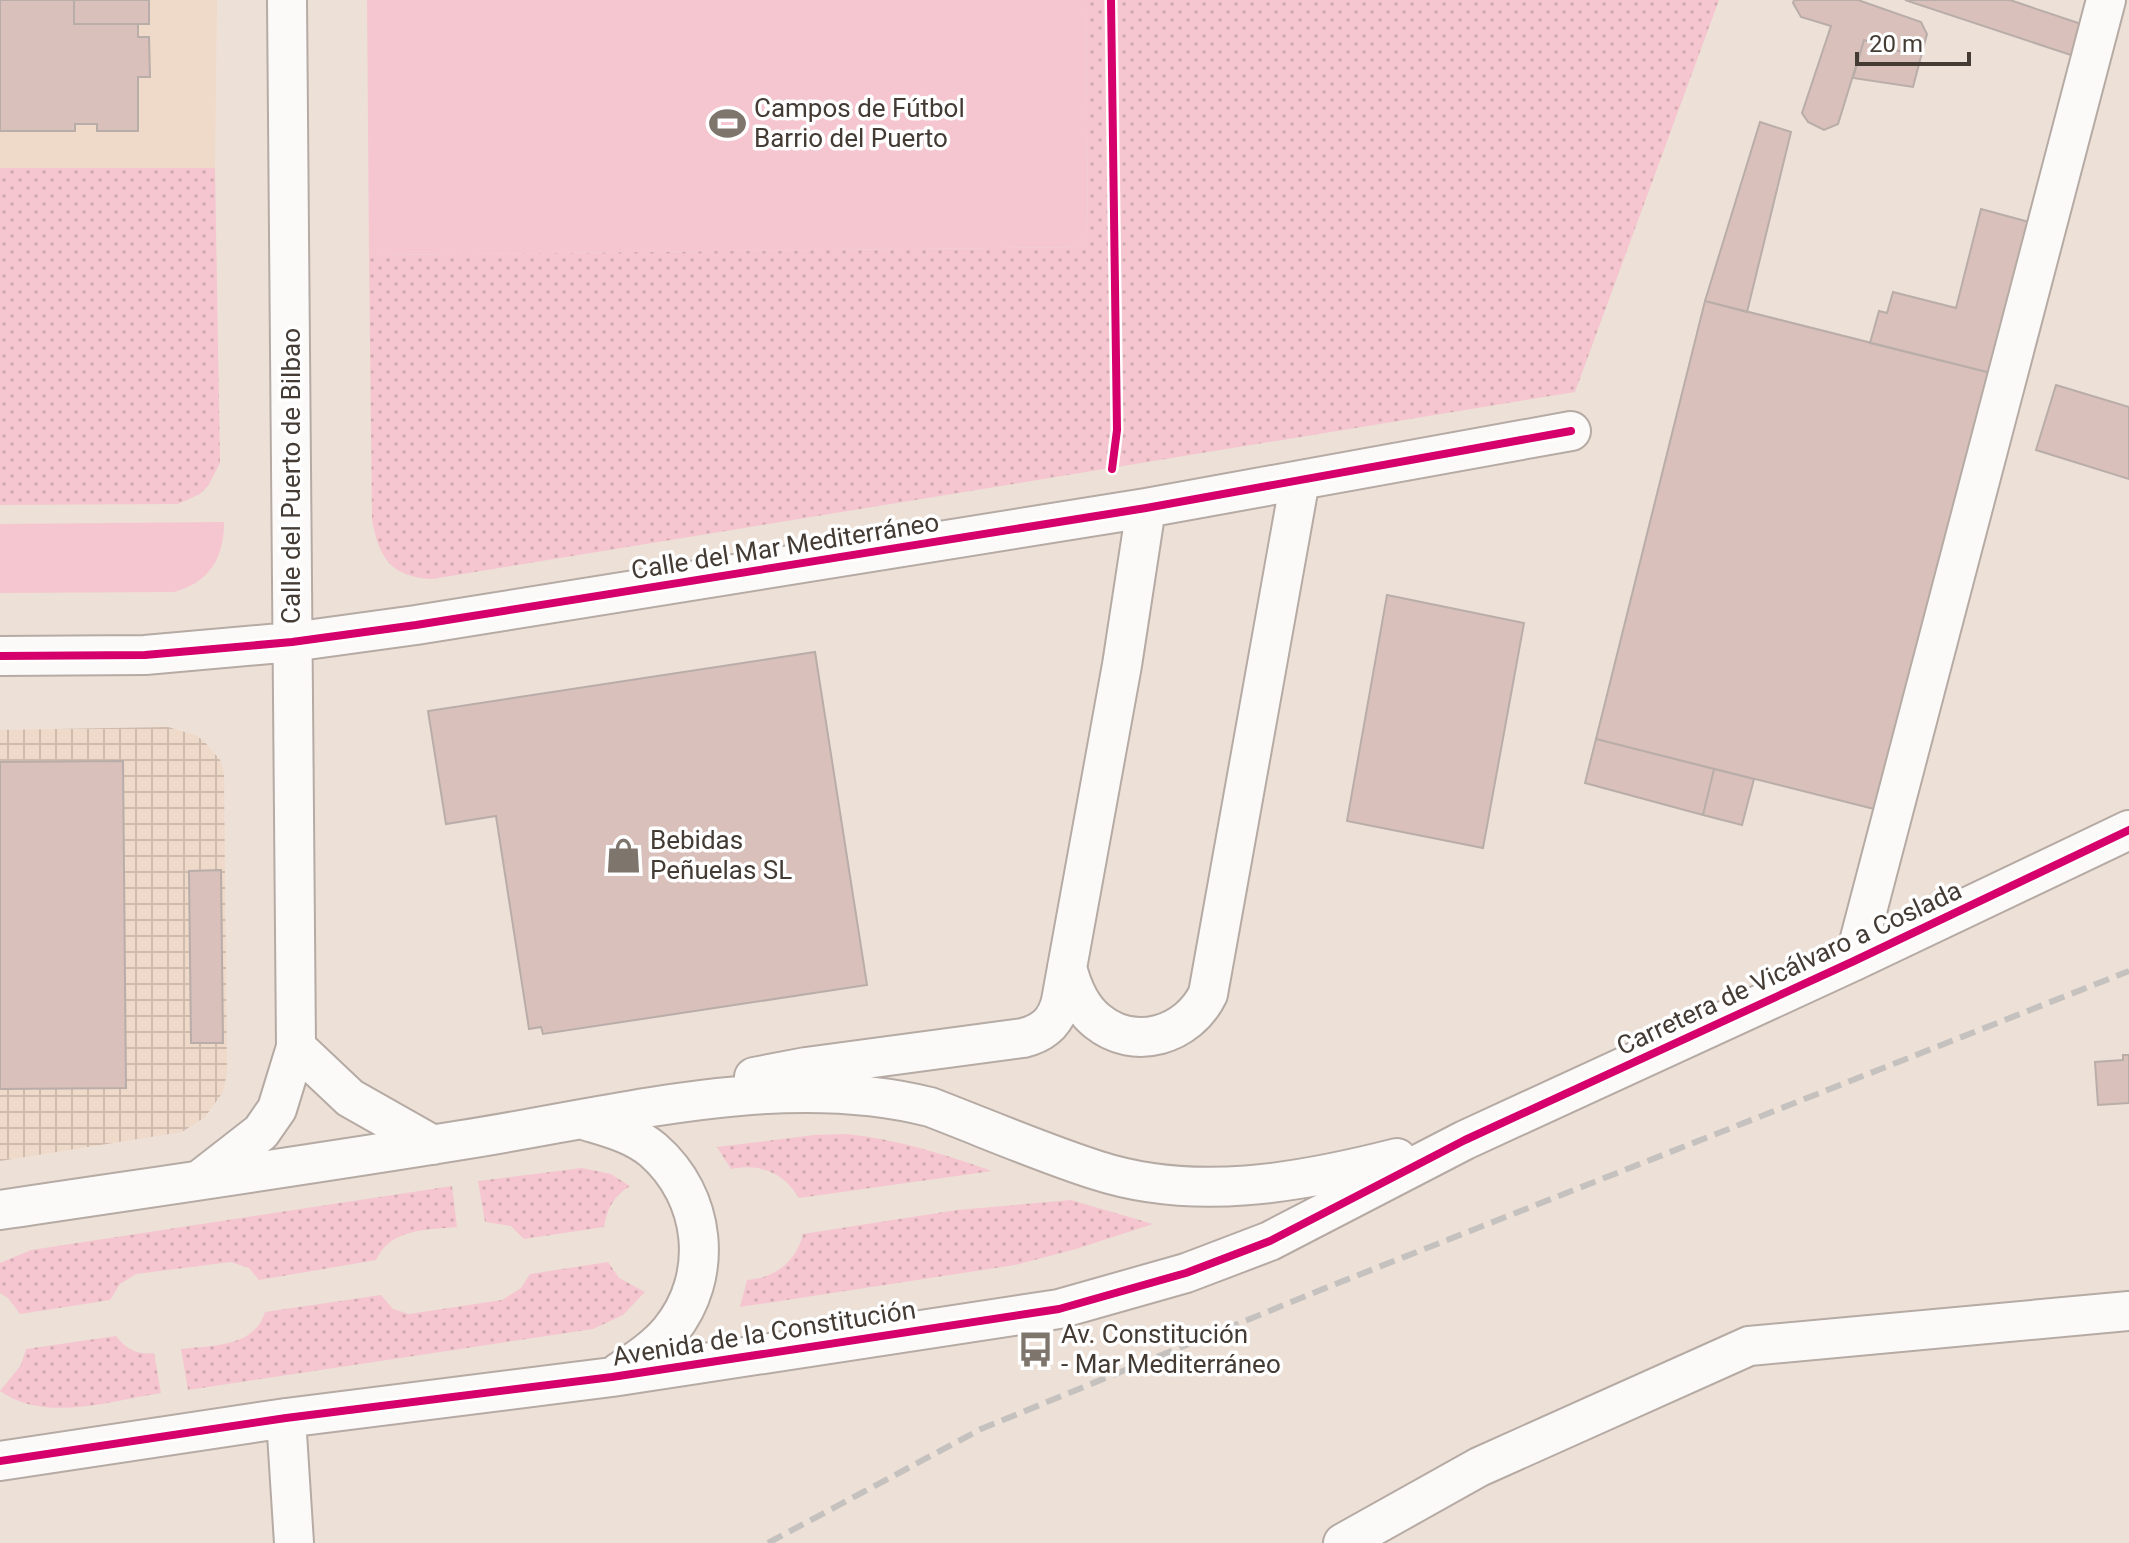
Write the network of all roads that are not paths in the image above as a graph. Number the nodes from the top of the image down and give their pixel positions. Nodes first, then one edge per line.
1 (287, 0) edge
2 (2106, 0) edge
3 (1571, 431) dead end
4 (1300, 480) junction
5 (1146, 508) junction
6 (292, 642) junction
7 (0, 656) edge
8 (2129, 830) edge
9 (1854, 961) junction
10 (1067, 967) junction
11 (296, 1047) junction
12 (708, 1098) junction
13 (586, 1120) junction
14 (1465, 1140) junction
15 (433, 1145) junction
16 (200, 1180) junction
17 (0, 1210) edge
18 (2129, 1311) edge
19 (612, 1377) junction
20 (286, 1418) junction
21 (12, 1455) edge
22 (294, 1543) edge
23 (1343, 1543) edge

1 - 6 street, Calle del Puerto de Bilbao
2 - 9 street
3 - 4 street, Calle del Mar Mediterráneo
4 - 5 street, Calle del Mar Mediterráneo
4 - 10 street
5 - 6 street, Calle del Mar Mediterráneo
5 - 10 street
6 - 7 street, Calle del Mar Mediterráneo
6 - 11 street, Calle del Puerto de Bilbao
8 - 9 street, Carretera de Vicálvaro a Coslada
9 - 14 street, Carretera de Vicálvaro a Coslada
10 - 12 street
11 - 15 street
11 - 16 street, Calle del Puerto de Bilbao
12 - 13 street, Avenida de la Constitución
12 - 14 street, Avenida de la Constitución
13 - 15 street, Avenida de la Constitución
13 - 19 street, Avenida de la Constitución
14 - 19 street, Avenida de la Constitución
15 - 16 street, Avenida de la Constitución
16 - 17 street, Avenida de la Constitución
18 - 23 street
19 - 20 street, Avenida de la Constitución
20 - 21 street, Avenida de la Constitución
20 - 22 street

